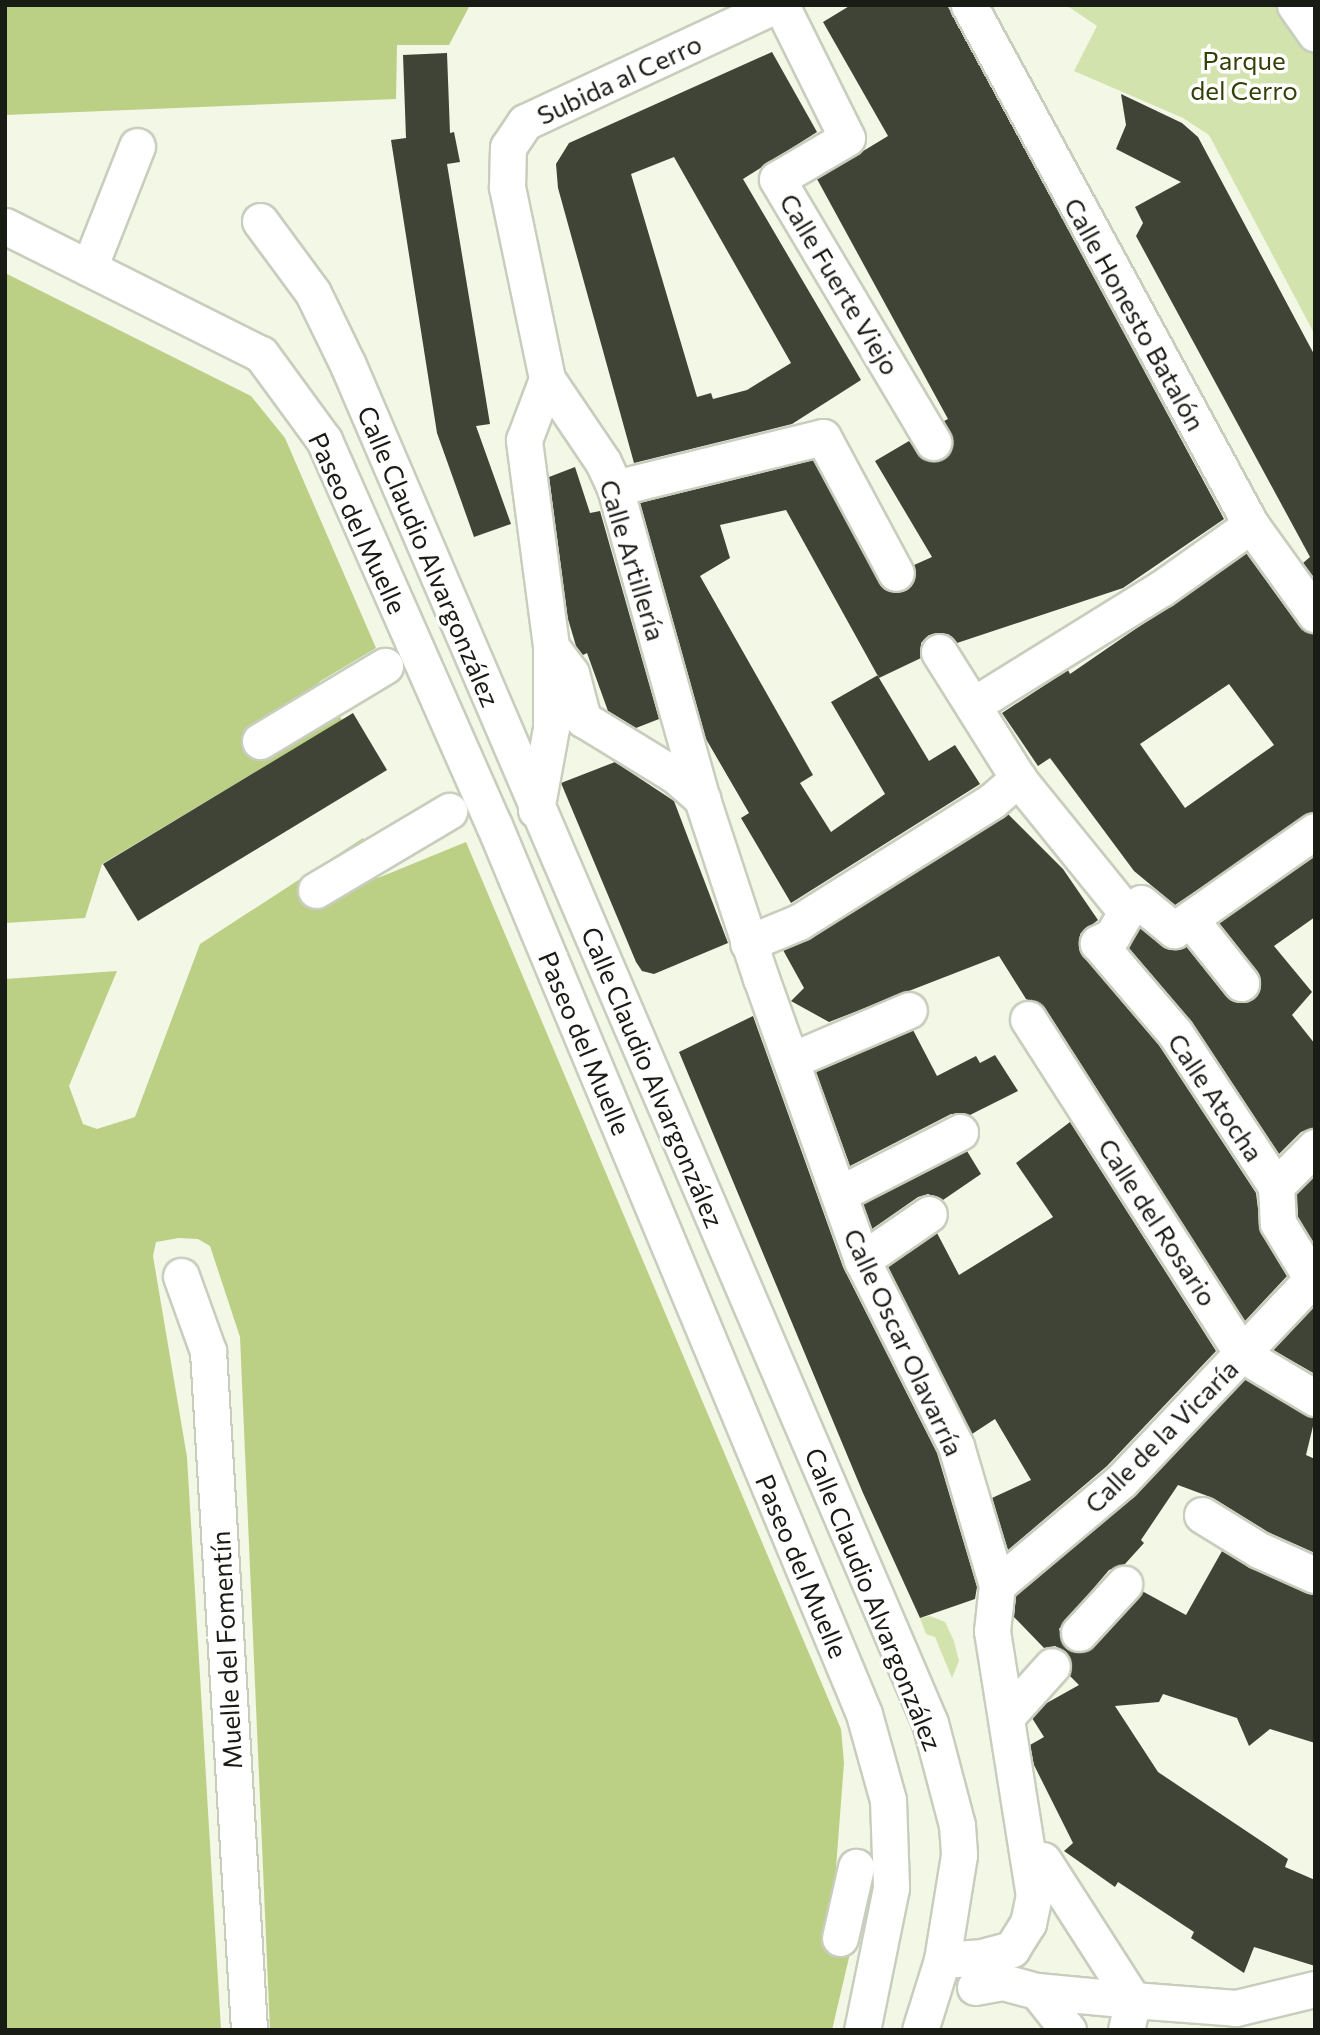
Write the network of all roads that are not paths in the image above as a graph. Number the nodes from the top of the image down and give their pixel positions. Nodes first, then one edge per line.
1 (778, 5) edge
2 (969, 5) edge
3 (1295, 5) edge
4 (1315, 34) edge
5 (138, 146) dead end
6 (507, 187) joint
7 (260, 221) dead end
8 (5, 226) edge
9 (89, 268) junction
10 (547, 379) junction
11 (933, 442) dead end
12 (615, 488) junction
13 (1251, 525) junction
14 (897, 573) dead end
15 (1315, 614) edge
16 (551, 646) junction
17 (939, 652) dead end
18 (385, 666) dead end
19 (973, 705) junction
20 (260, 741) dead end
21 (1005, 790) junction
22 (702, 799) junction
23 (536, 810) junction
24 (449, 811) dead end
25 (1315, 831) edge
26 (316, 890) dead end
27 (1146, 920) junction
28 (748, 943) junction
29 (1241, 983) dead end
30 (909, 1010) dead end
31 (1028, 1019) dead end
32 (792, 1060) junction
33 (960, 1132) dead end
34 (1315, 1147) edge
35 (1276, 1186) junction
36 (839, 1194) junction
37 (929, 1214) dead end
38 (862, 1260) junction
39 (181, 1276) dead end
40 (1313, 1277) edge
41 (1243, 1355) junction
42 (1315, 1398) edge
43 (1202, 1515) dead end
44 (1315, 1575) edge
45 (1124, 1584) dead end
46 (997, 1585) junction
47 (1079, 1633) dead end
48 (1052, 1666) dead end
49 (1007, 1716) junction
50 (1043, 1860) dead end
51 (856, 1867) dead end
52 (840, 1938) dead end
53 (942, 1959) junction
54 (975, 1987) dead end
55 (1315, 1989) edge
56 (1037, 1991) junction
57 (1129, 2015) edge
58 (1062, 2026) edge
59 (248, 2030) edge
60 (862, 2030) edge
61 (920, 2030) edge

1 - 6 street, Subida al Cerro
1 - 11 street, Calle Fuerte Viejo
2 - 13 street, Calle Honesto Batalón
3 - 4 street
5 - 9 street
6 - 10 street, Calle Artillería
7 - 23 street, Calle Claudio Alvargonzález
8 - 9 street, Paseo del Muelle
9 - 60 street, Paseo del Muelle
10 - 12 street, Calle Artillería
10 - 16 street
12 - 14 street
12 - 22 street, Calle Artillería
13 - 15 street, Calle Honesto Batalón
13 - 19 street
16 - 22 street
16 - 23 street
17 - 19 street
18 - 20 street
19 - 21 street
21 - 27 street
21 - 28 street
22 - 28 street, Calle Artillería
23 - 53 street, Calle Claudio Alvargonzález
24 - 26 street
25 - 27 street
27 - 29 street
27 - 35 street, Calle Atocha
28 - 32 street, Calle Oscar Olavarría
30 - 32 street
31 - 41 street, Calle del Rosario
32 - 36 street, Calle Oscar Olavarría
33 - 36 street
34 - 35 street
35 - 40 street, Calle Atocha
36 - 38 street, Calle Oscar Olavarría
37 - 38 street
38 - 46 street, Calle Oscar Olavarría
39 - 59 street, Muelle del Fomentín
40 - 41 street, Calle de la Vicaría
41 - 42 street, Calle del Rosario
41 - 46 street, Calle de la Vicaría
43 - 44 street
45 - 47 street
46 - 49 street
48 - 49 street
49 - 53 street
50 - 57 street
51 - 52 street
53 - 61 street, Calle Claudio Alvargonzález
54 - 56 street
55 - 57 street
56 - 57 street
56 - 58 street

